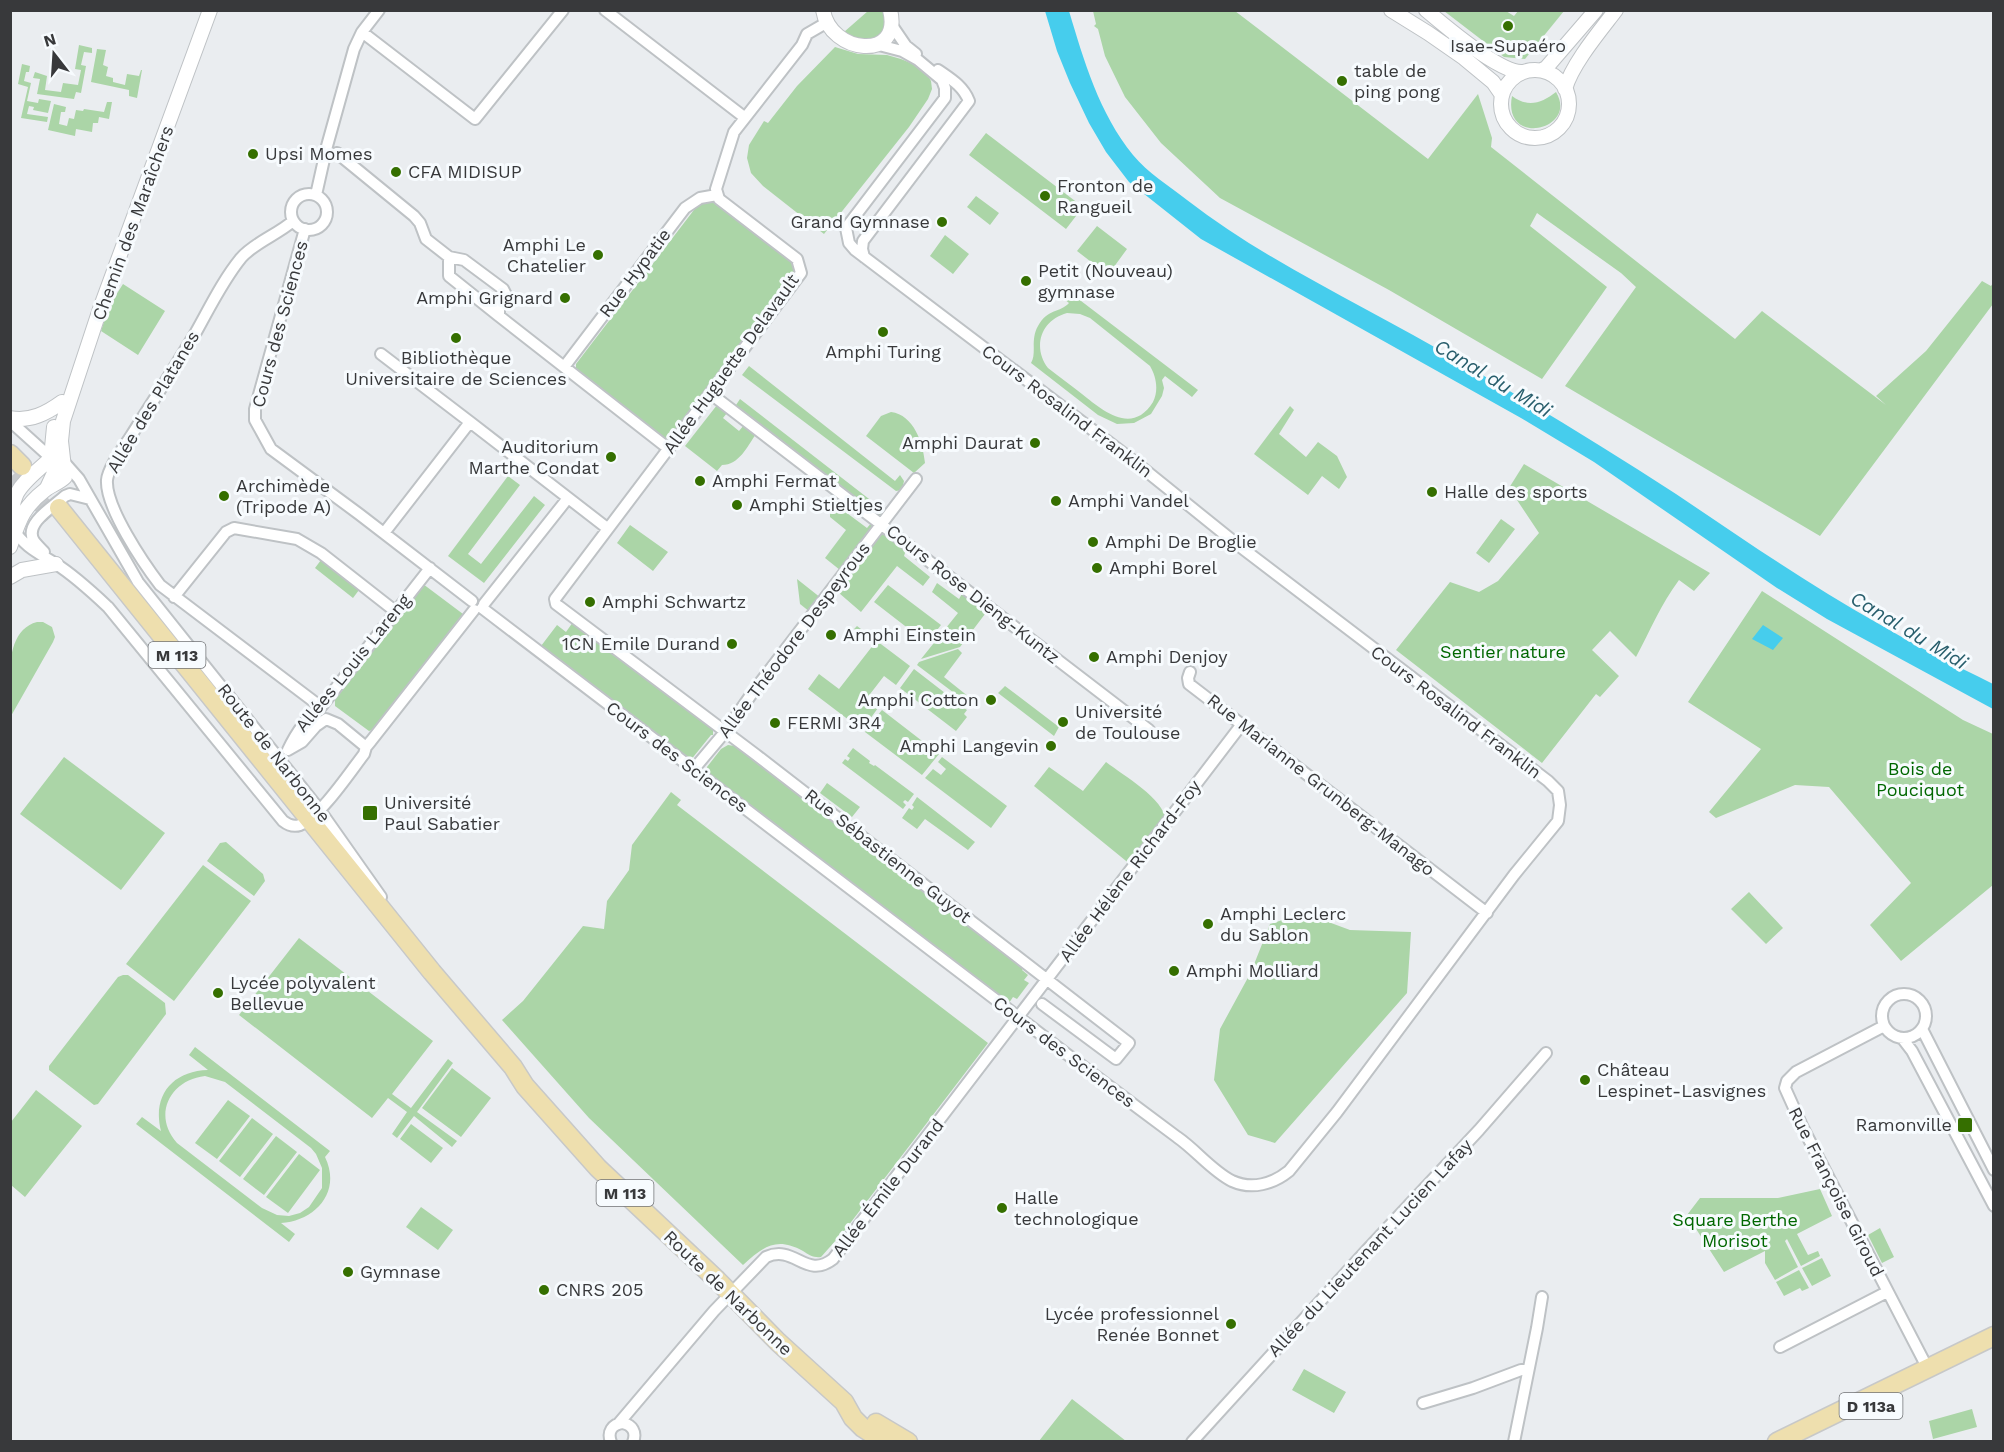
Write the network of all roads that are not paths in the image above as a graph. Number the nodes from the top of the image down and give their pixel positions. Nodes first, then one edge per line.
1 (202, 10) edge
2 (210, 10) edge
3 (379, 10) edge
4 (563, 10) edge
5 (605, 10) edge
6 (1391, 10) edge
7 (1426, 10) edge
8 (1596, 10) edge
9 (1616, 10) edge
10 (824, 17) edge
11 (891, 17) edge
12 (362, 32) junction
13 (879, 45) junction
14 (1542, 70) junction
15 (1521, 72) junction
16 (1566, 89) junction
17 (1502, 95) junction
18 (744, 117) junction
19 (337, 153) dead end
20 (316, 195) junction
21 (717, 195) junction
22 (293, 221) junction
23 (305, 229) junction
24 (864, 256) junction
25 (449, 257) junction
26 (500, 316) junction
27 (381, 354) dead end
28 (564, 367) junction
29 (711, 394) junction
30 (62, 402) junction
31 (10, 419) edge
32 (470, 422) junction
33 (669, 449) junction
34 (58, 460) junction
35 (14, 475) edge
36 (916, 479) dead end
37 (568, 498) junction
38 (90, 499) junction
39 (56, 512) tunnel mouth
40 (882, 524) junction
41 (607, 528) junction
42 (13, 529) edge
43 (384, 533) junction
44 (10, 547) edge
45 (56, 564) junction
46 (430, 568) junction
47 (10, 577) edge
48 (174, 597) junction
49 (556, 604) joint
50 (478, 606) junction
51 (395, 611) junction
52 (1190, 672) dead end
53 (321, 707) junction
54 (1242, 724) junction
55 (1149, 730) dead end
56 (725, 732) junction
57 (366, 747) junction
58 (288, 750) junction
59 (278, 758) junction
60 (693, 770) junction
61 (1560, 805) joint
62 (314, 814) junction
63 (1487, 913) junction
64 (1046, 981) junction
65 (1042, 1004) dead end
66 (1018, 1017) junction
67 (1884, 1026) junction
68 (1922, 1029) junction
69 (1902, 1038) junction
70 (1546, 1053) dead end
71 (525, 1086) junction
72 (1994, 1170) edge
73 (1994, 1206) edge
74 (1887, 1292) junction
75 (731, 1294) junction
76 (1542, 1297) dead end
77 (1994, 1336) edge
78 (1780, 1347) dead end
79 (1994, 1349) edge
80 (1928, 1369) junction
81 (1528, 1370) junction
82 (844, 1402) junction
83 (1423, 1403) dead end
84 (624, 1424) junction
85 (904, 1441) edge
86 (611, 1442) edge
87 (633, 1442) edge
88 (885, 1442) edge
89 (1192, 1442) edge
90 (1514, 1442) edge
91 (1777, 1442) edge
92 (1796, 1442) edge

1 - 30 street, Chemin des Maraîchers
2 - 34 street, Chemin des Maraîchers
3 - 12 street, Cours des Sciences
4 - 12 street
5 - 18 street
6 - 17 street
7 - 15 street
8 - 14 street
9 - 16 street
10 - 13 street
10 - 18 street
11 - 13 street
11 - 24 street
12 - 20 street, Cours des Sciences
13 - 24 street, Cours Rosalind Franklin
14 - 15 street
14 - 16 street
15 - 17 street
16 - 17 street
18 - 21 street
19 - 25 street
20 - 22 street, Cours des Sciences
20 - 23 street, Cours des Sciences
21 - 28 street, Rue Hypatie
21 - 29 street, Allée Huguette Delavault
22 - 23 street, Cours des Sciences
22 - 48 street, Allée des Platanes
23 - 43 street, Cours des Sciences
24 - 61 street, Cours Rosalind Franklin
25 - 26 street
25 - 26 street
26 - 28 street
27 - 32 street
28 - 33 street
29 - 33 street, Allée Huguette Delavault
29 - 40 street, Cours Rose Dieng-Kuntz
30 - 31 street
30 - 34 street, Chemin des Maraîchers
31 - 34 street, Route de Narbonne
32 - 37 street
32 - 43 street
33 - 41 street, Allée Huguette Delavault
34 - 35 street
34 - 38 street, Route de Narbonne
34 - 42 street
35 - 42 street
36 - 40 street, Allée Théodore Despeyrous
37 - 41 street
37 - 50 street
38 - 45 street
38 - 59 street, Route de Narbonne
39 - 62 main road, Route de Narbonne / M 113
40 - 55 street, Cours Rose Dieng-Kuntz
40 - 56 street, Allée Théodore Despeyrous
41 - 49 street, Allée Huguette Delavault
42 - 44 street
42 - 45 street, Route de Narbonne
43 - 46 street, Cours des Sciences
45 - 47 street
45 - 62 street, Route de Narbonne
46 - 50 street, Cours des Sciences
46 - 51 street, Allées Louis Lareng
48 - 51 street
48 - 53 street, Allée des Platanes
49 - 56 street, Rue Sébastienne Guyot
50 - 57 street
50 - 60 street, Cours des Sciences
51 - 53 street, Allées Louis Lareng
52 - 54 street, Rue Marianne Grunberg-Manago
53 - 58 street, Allées Louis Lareng
54 - 63 street, Rue Marianne Grunberg-Manago
54 - 64 street, Allée Hélène Richard-Foy
56 - 60 street, Allée Théodore Despeyrous
56 - 64 street, Rue Sébastienne Guyot
57 - 58 street
57 - 62 street
58 - 59 street, Allées Louis Lareng
59 - 62 street, Route de Narbonne
60 - 66 street, Cours des Sciences
61 - 63 street, Cours des Sciences
62 - 71 main road, Route de Narbonne / M 113
62 - 71 main road, Route de Narbonne / M 113
63 - 66 street, Cours des Sciences
64 - 65 street, Rue Sébastienne Guyot
64 - 66 street, Allée Hélène Richard-Foy
66 - 75 street, Allée Émile Durand
67 - 68 street
67 - 69 street
67 - 74 street, Rue Françoise Giroud
68 - 69 street
68 - 72 street
69 - 73 street
70 - 89 street, Allée du Lieutenant Lucien Lafay
71 - 75 main road, Route de Narbonne / M 113
74 - 78 street
74 - 80 street, Rue Françoise Giroud
75 - 82 main road, Route de Narbonne / M 113
75 - 84 street
76 - 81 street
77 - 80 main road, D 113a
79 - 92 main road, D 113a
80 - 91 main road, D 113a
81 - 83 street
81 - 90 street
82 - 85 main road
82 - 88 main road, Route de Narbonne / M 113
84 - 86 street
84 - 87 street

